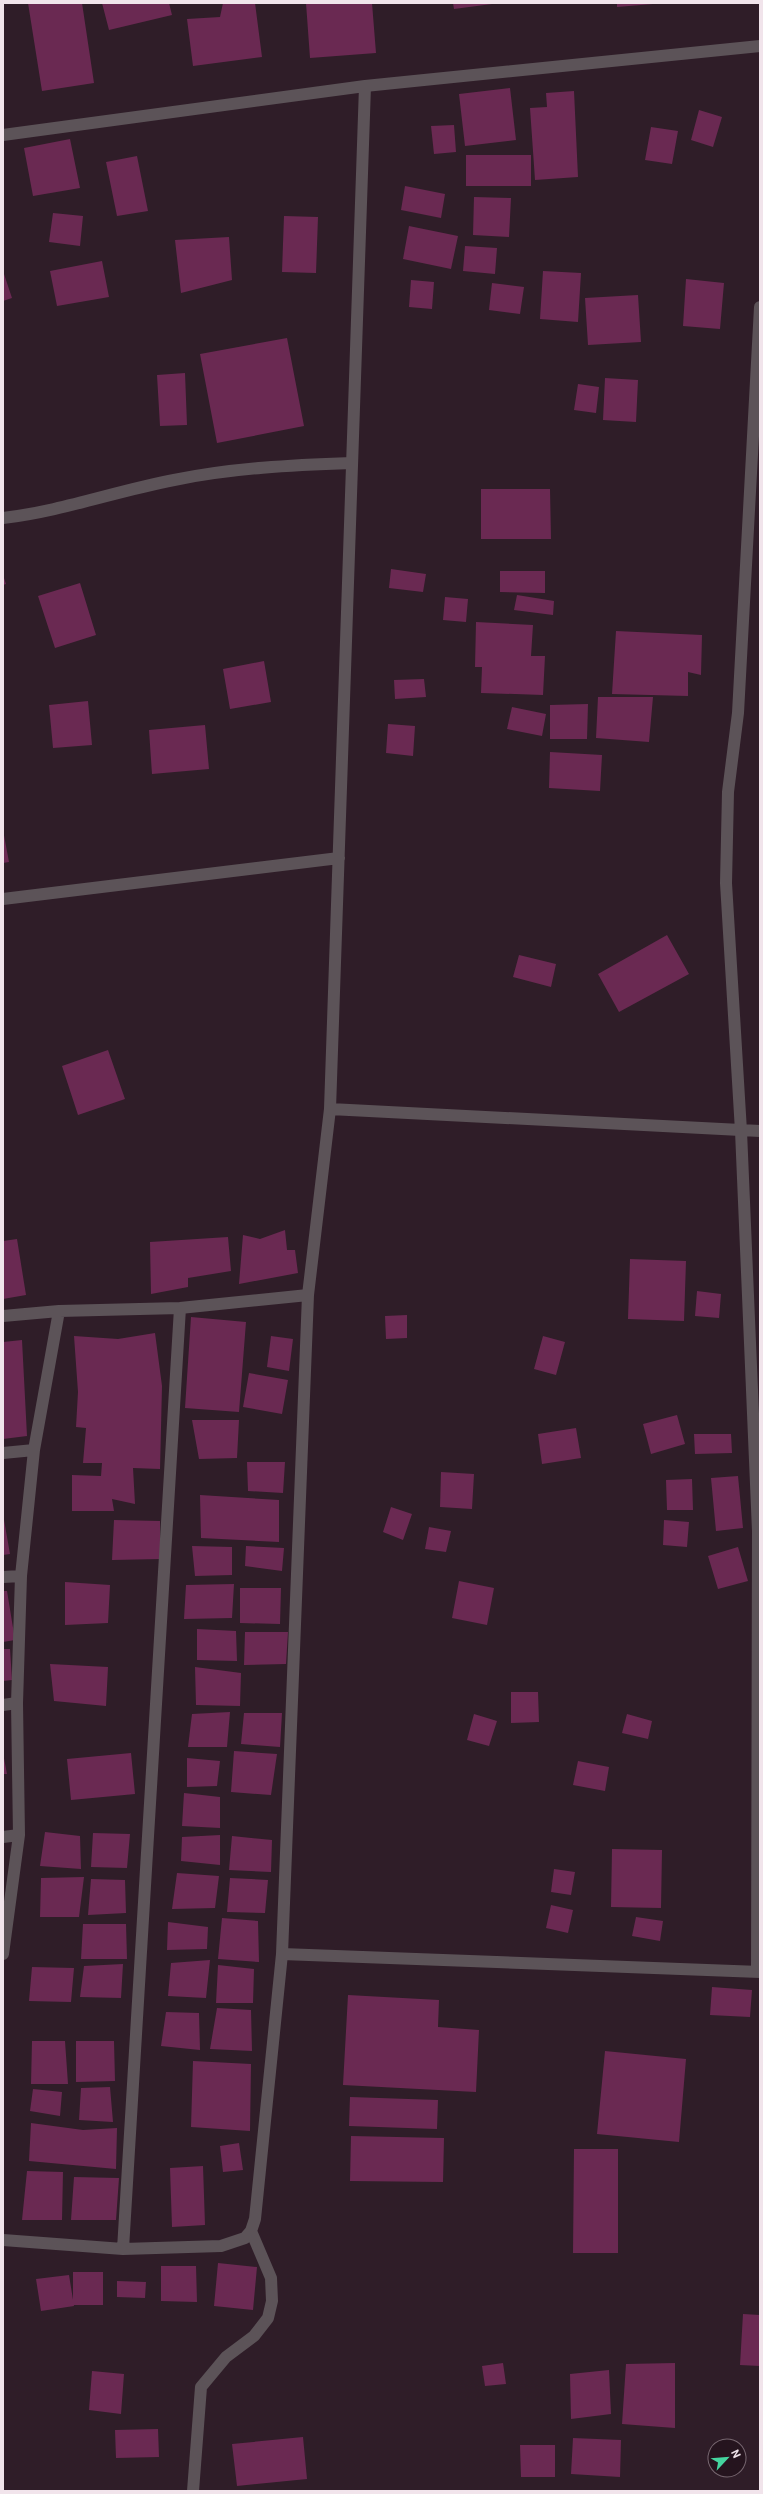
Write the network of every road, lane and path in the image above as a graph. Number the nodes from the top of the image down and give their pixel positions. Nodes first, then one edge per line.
1 (760, 46) edge
2 (365, 86) junction
3 (3, 135) edge
4 (760, 307) edge
5 (352, 463) junction
6 (3, 518) edge
7 (339, 858) junction
8 (3, 899) edge
9 (330, 1109) junction
10 (741, 1131) junction
11 (760, 1131) edge
12 (308, 1295) junction
13 (180, 1308) junction
14 (59, 1311) junction
15 (3, 1316) edge
16 (34, 1450) junction
17 (3, 1453) edge
18 (21, 1576) junction
19 (3, 1577) edge
20 (17, 1703) junction
21 (3, 1705) edge
22 (19, 1835) junction
23 (3, 1836) edge
24 (3, 1954) edge
25 (282, 1954) junction
26 (759, 1972) edge
27 (251, 2231) junction
28 (3, 2240) edge
29 (123, 2249) junction
30 (193, 2491) edge

1 - 2 street
2 - 3 street
2 - 5 street
4 - 10 street
5 - 6 street
5 - 7 street
7 - 8 street
7 - 9 street
9 - 10 street
9 - 12 street
10 - 11 street
10 - 26 street
12 - 13 street
12 - 25 street
13 - 14 street
13 - 29 street
14 - 15 street
14 - 16 street
16 - 17 street
16 - 18 street
18 - 19 street
18 - 20 street
20 - 21 street
20 - 22 street
22 - 23 street
22 - 24 street
25 - 26 street
25 - 27 street
27 - 29 street
27 - 30 street
28 - 29 street

